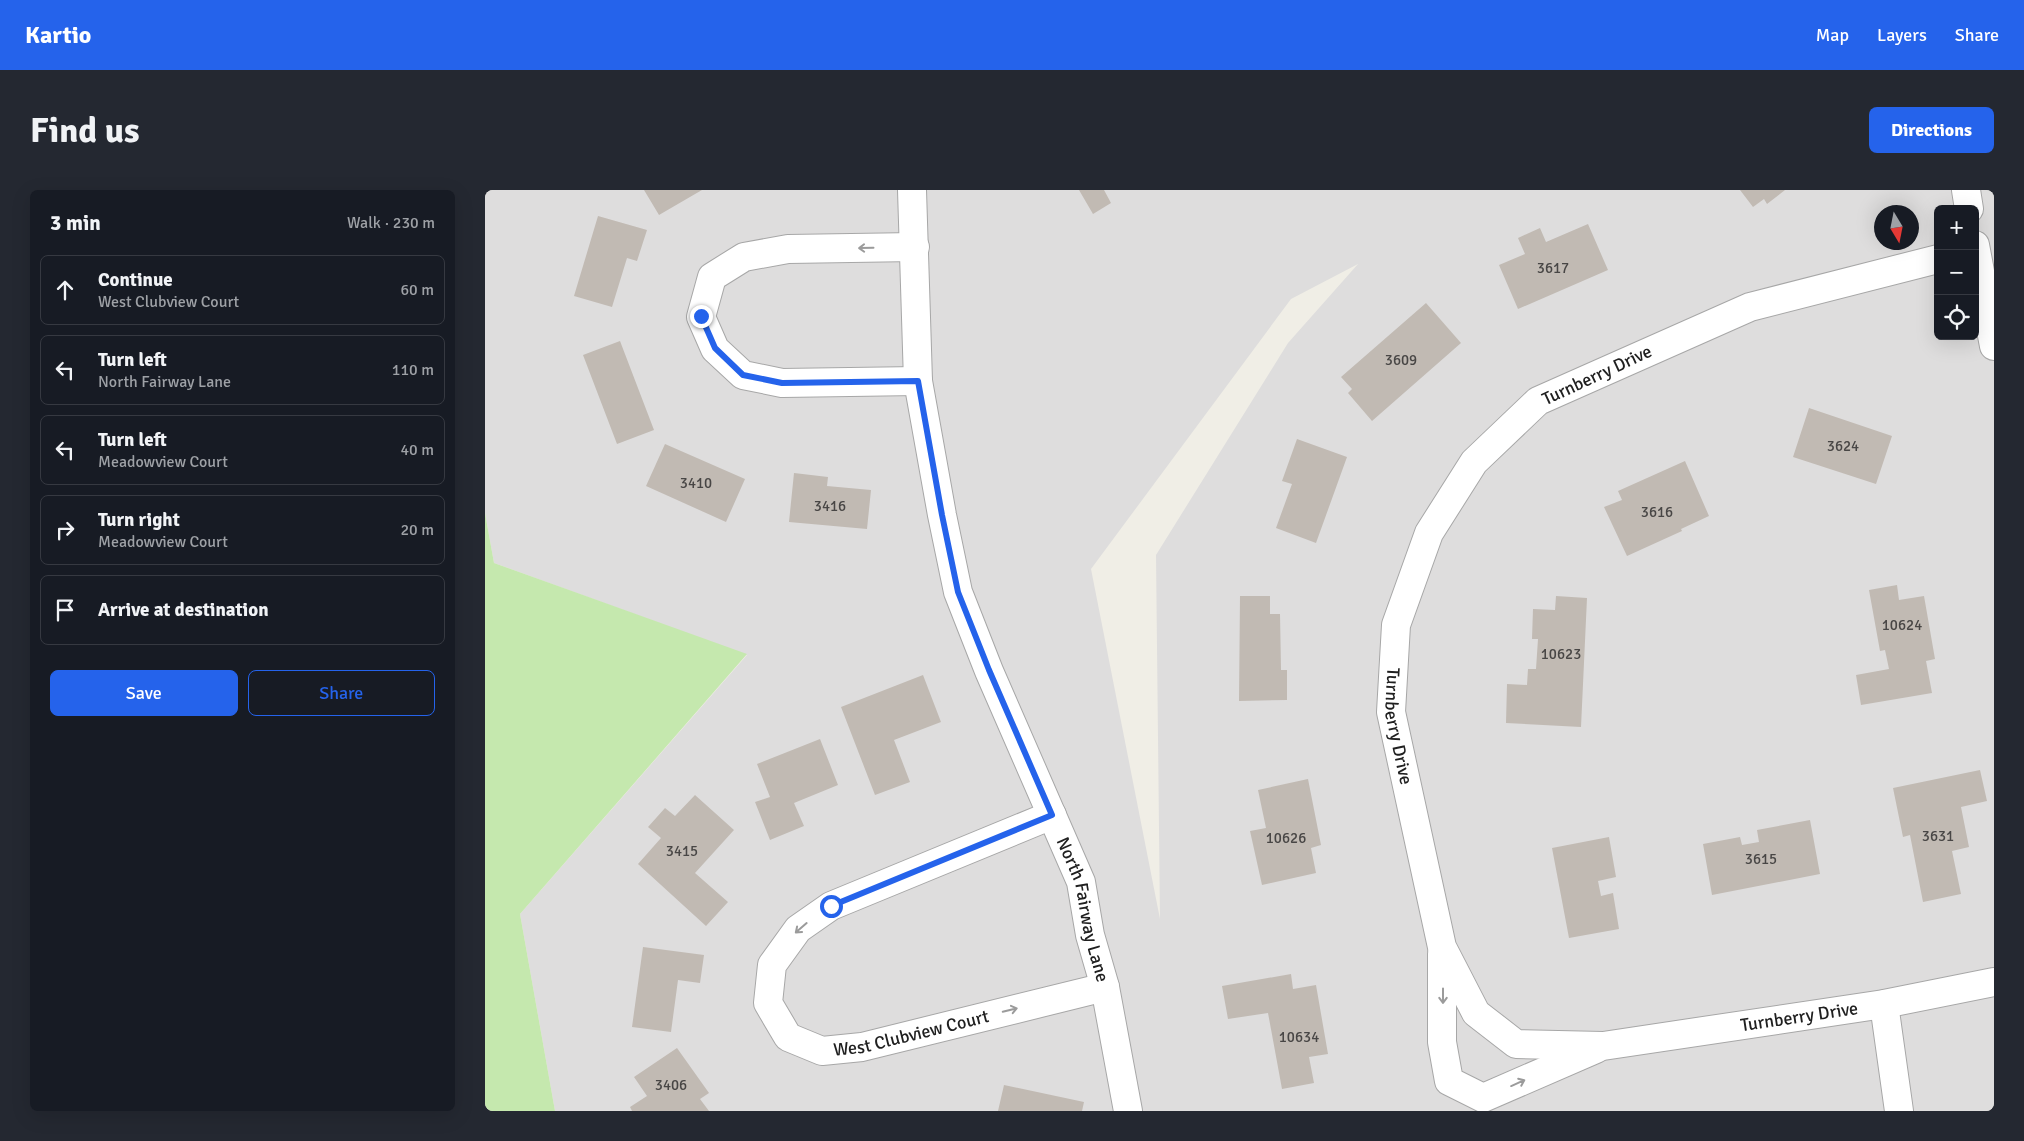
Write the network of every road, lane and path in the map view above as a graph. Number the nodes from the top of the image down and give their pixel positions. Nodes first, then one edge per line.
1 (912, 190) edge
2 (1966, 190) edge
3 (1968, 205) edge
4 (915, 247) junction
5 (1976, 250) edge
6 (1934, 261) edge
7 (1994, 346) edge
8 (918, 381) junction
9 (1052, 815) junction
10 (1442, 947) junction
11 (1994, 982) edge
12 (1105, 987) junction
13 (1884, 1004) junction
14 (1603, 1046) junction
15 (1128, 1111) edge
16 (1899, 1111) edge

1 - 4 street, North Fairway Lane
2 - 3 street
4 - 8 street, North Fairway Lane
4 -> 8 street
5 - 7 street
6 - 10 street, Turnberry Drive
8 - 9 street, North Fairway Lane
9 - 12 street, North Fairway Lane
9 -> 12 street, West Clubview Court
10 - 14 street, Turnberry Drive
10 -> 14 street, Turnberry Drive
11 - 13 street, Turnberry Drive
12 - 15 street, North Fairway Lane
13 - 14 street, Turnberry Drive
13 - 16 street

